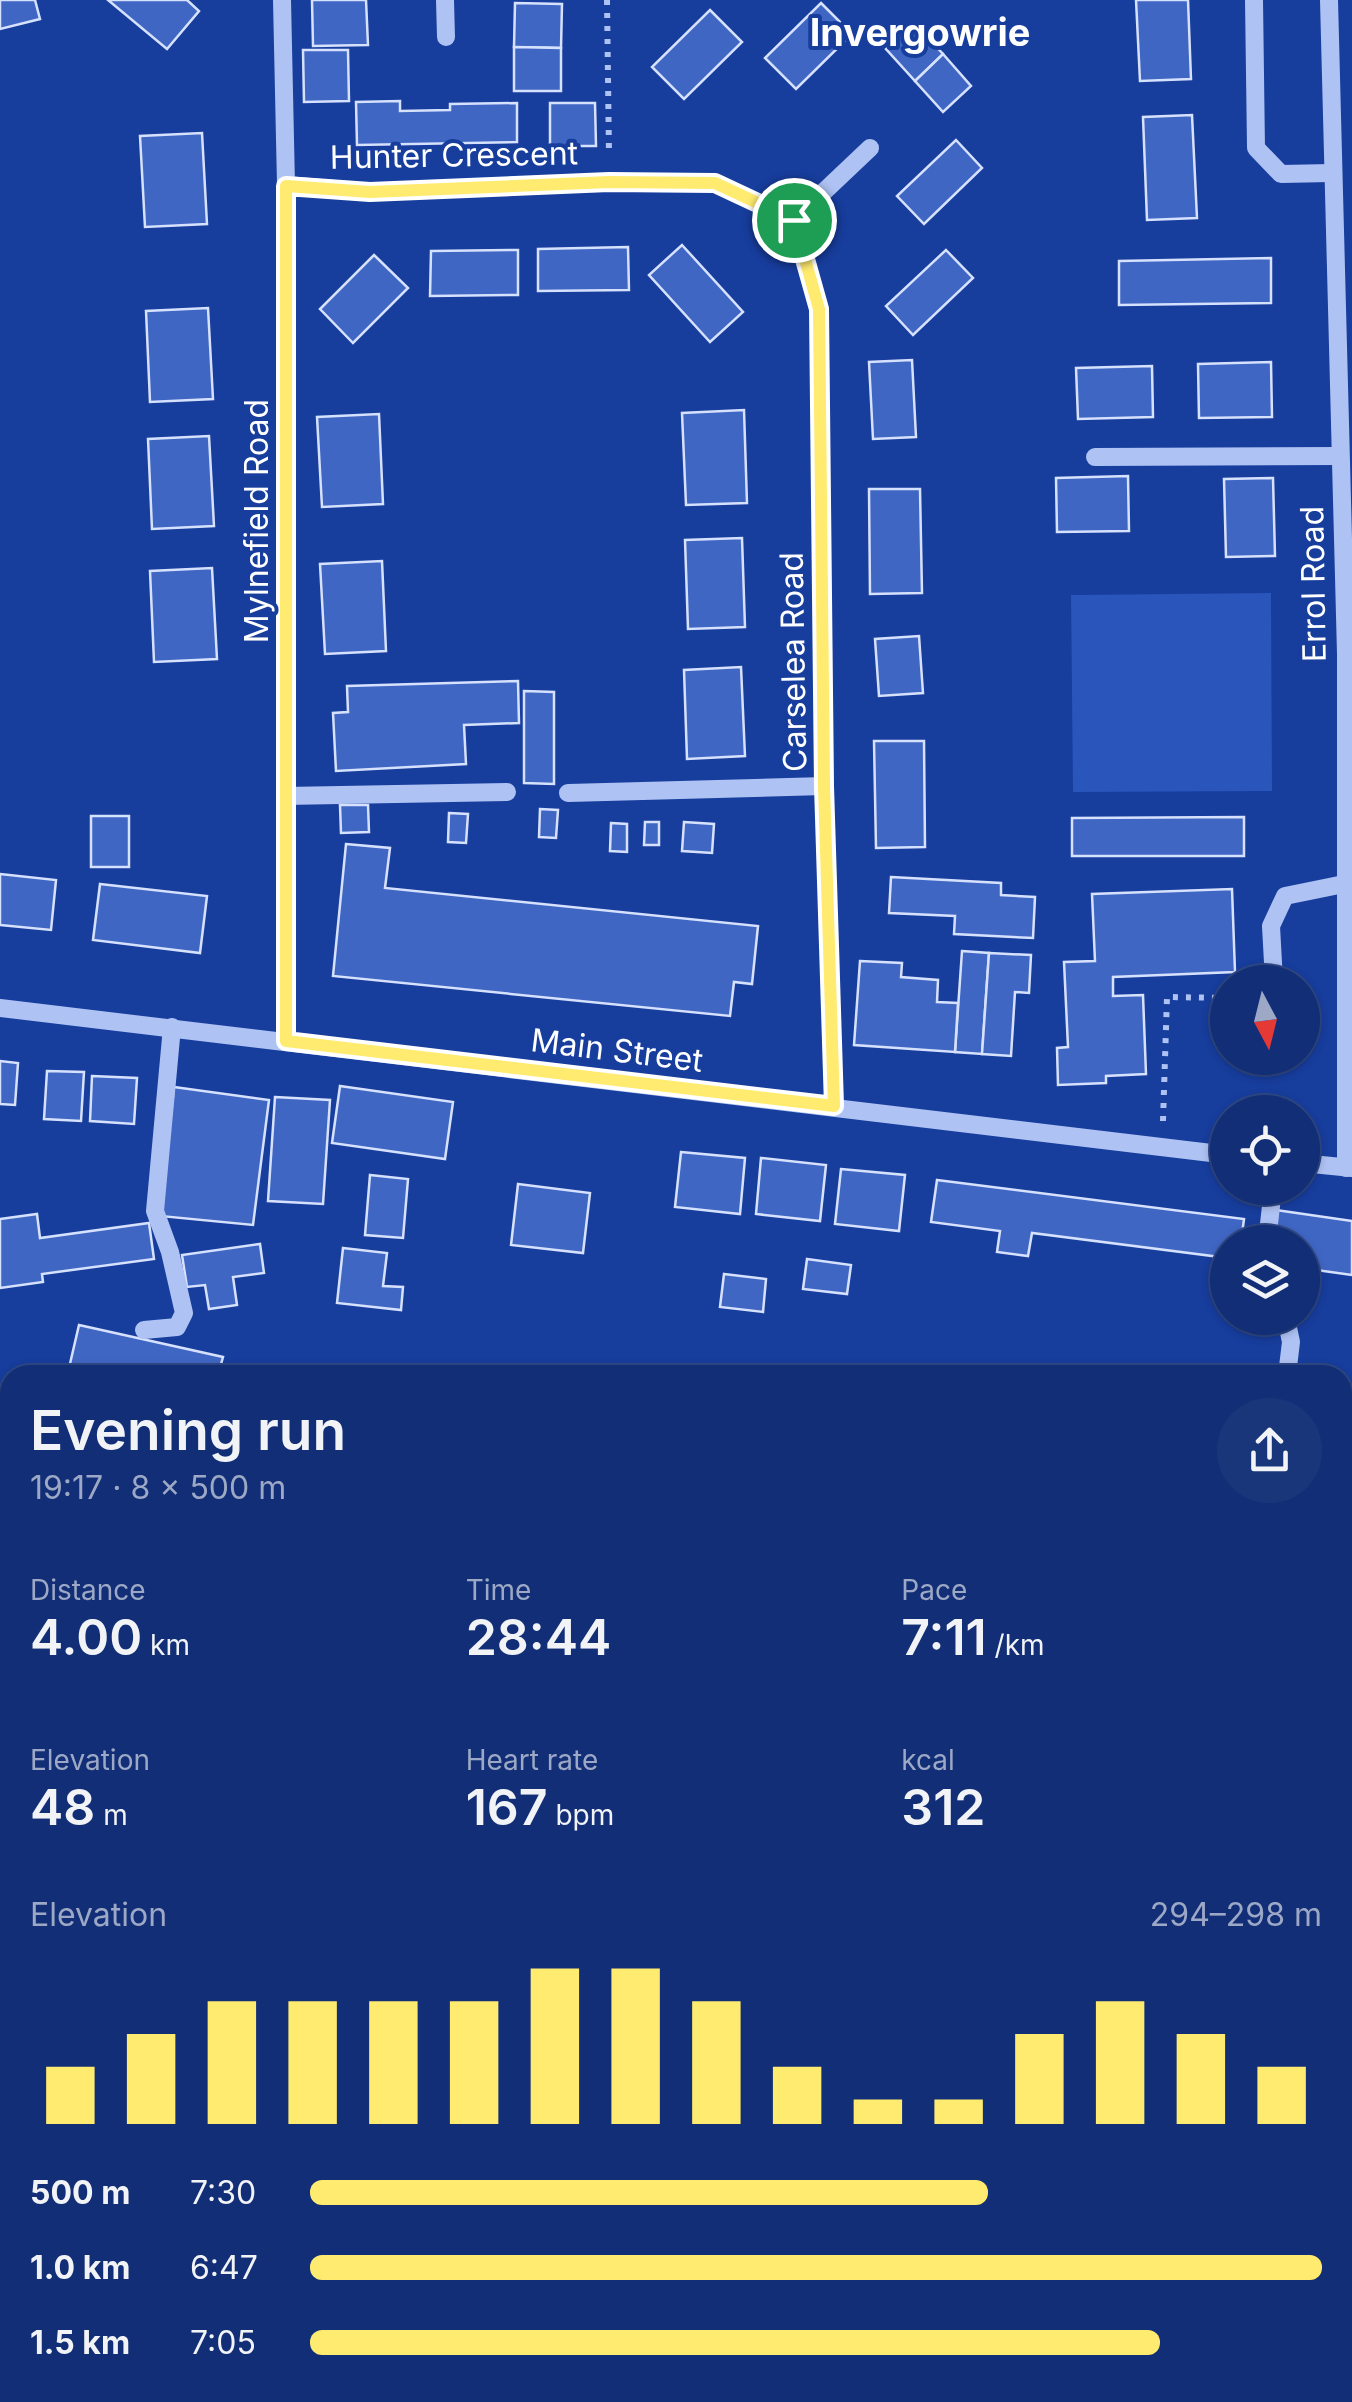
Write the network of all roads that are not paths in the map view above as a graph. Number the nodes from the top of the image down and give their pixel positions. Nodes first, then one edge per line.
1 (282, 0) edge
2 (445, 0) edge
3 (1254, 0) edge
4 (1329, 0) edge
5 (446, 37) dead end
6 (870, 148) dead end
7 (1331, 173) junction
8 (286, 186) junction
9 (1343, 193) edge
10 (794, 220) junction
11 (1344, 448) edge
12 (1095, 456) dead end
13 (1349, 654) edge
14 (824, 786) junction
15 (507, 792) dead end
16 (568, 793) dead end
17 (285, 796) junction
18 (1344, 884) junction
19 (1273, 965) edge
20 (0, 1008) edge
21 (172, 1027) junction
22 (286, 1041) junction
23 (834, 1106) junction
24 (1210, 1153) edge
25 (1320, 1165) edge
26 (1349, 1168) edge
27 (144, 1330) dead end
28 (1290, 1335) edge
29 (1288, 1365) edge

1 - 8 street, Mylnefield Road
2 - 5 street
3 - 7 street
4 - 7 street, Errol Road
6 - 10 street
7 - 9 street, Errol Road
8 - 10 street, Hunter Crescent
8 - 17 street, Mylnefield Road
9 - 11 street, Errol Road
10 - 14 street, Carselea Road
11 - 12 street
11 - 13 street, Errol Road
13 - 18 street, Errol Road
14 - 16 street
14 - 23 street, Carselea Road
15 - 17 street
17 - 22 street, Mylnefield Road
18 - 19 street
18 - 26 street, Errol Road
20 - 21 street, Main Street
21 - 22 street, Main Street
21 - 27 street
22 - 23 street, Main Street
23 - 24 street, Main Street
25 - 26 street
28 - 29 street

